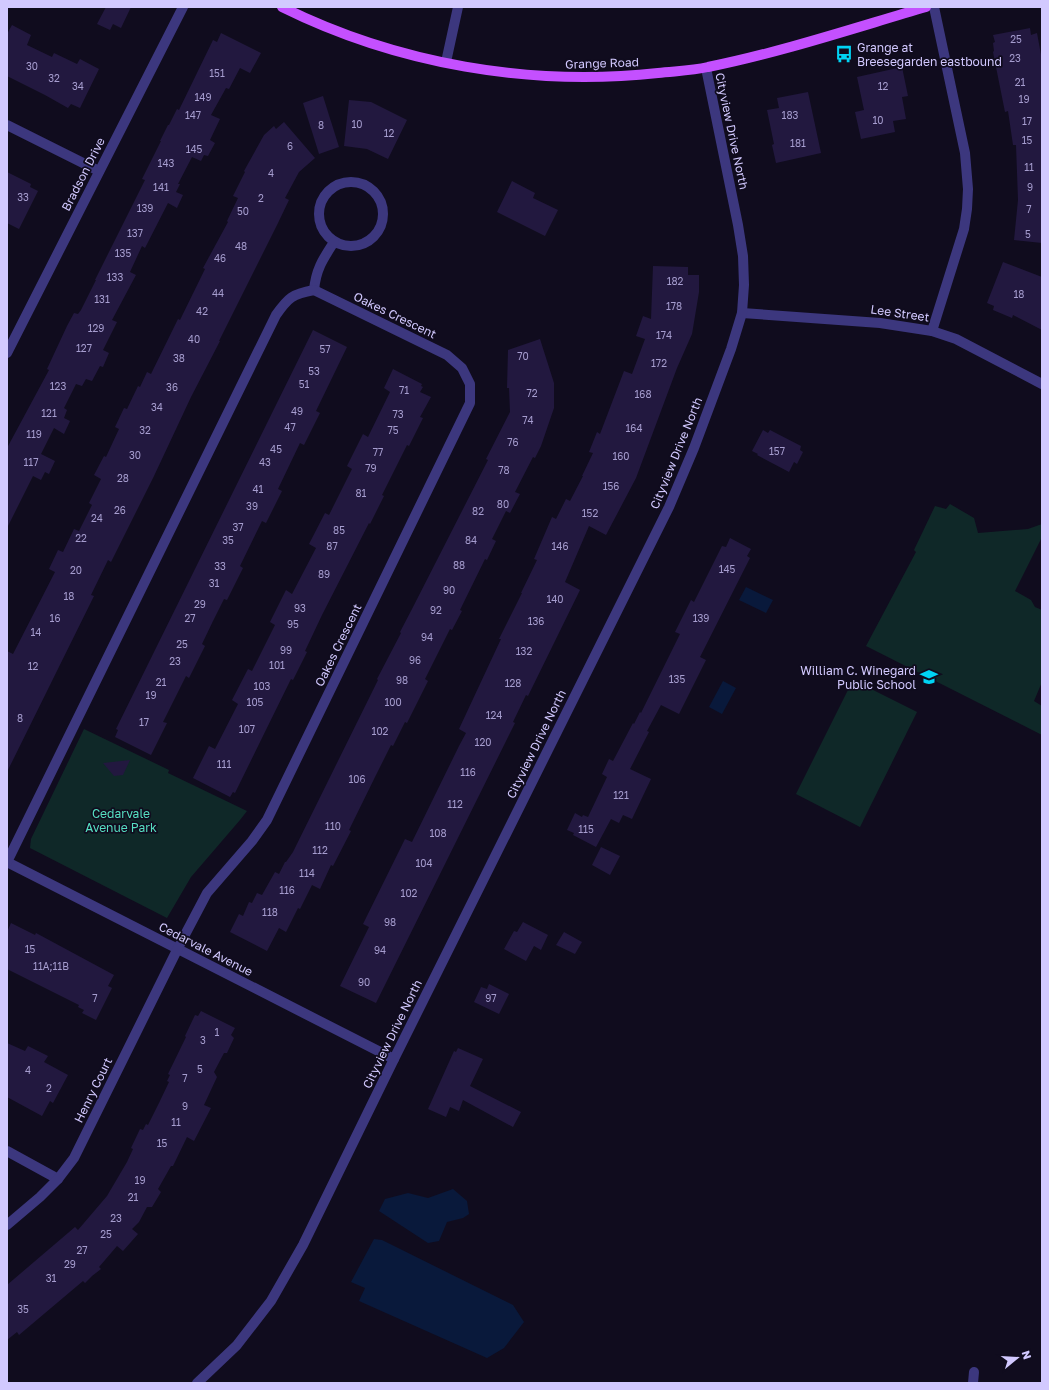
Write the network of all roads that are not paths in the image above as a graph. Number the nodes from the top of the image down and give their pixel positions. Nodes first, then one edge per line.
1 (183, 7) edge
2 (282, 7) edge
3 (458, 7) edge
4 (926, 7) edge
5 (934, 7) edge
6 (446, 62) junction
7 (706, 68) junction
8 (7, 125) edge
9 (100, 171) junction
10 (334, 242) junction
11 (314, 290) junction
12 (742, 313) junction
13 (932, 331) junction
14 (7, 352) edge
15 (1042, 384) edge
16 (7, 862) edge
17 (178, 948) junction
18 (394, 1059) junction
19 (7, 1151) edge
20 (58, 1178) junction
21 (7, 1225) edge
22 (974, 1372) dead end
23 (197, 1383) edge
24 (973, 1383) edge

1 - 9 street, Bradson Drive
2 - 6 main road, Grange Road
3 - 6 street
4 - 7 main road, Grange Road
5 - 13 street
6 - 7 main road, Grange Road
7 - 12 street, Cityview Drive North
8 - 9 street
9 - 14 street, Bradson Drive
10 - 10 street
10 - 11 street
11 - 16 street
11 - 17 street, Oakes Crescent
12 - 13 street, Lee Street
12 - 18 street, Cityview Drive North
13 - 15 street, Lee Street
16 - 17 street, Cedarvale Avenue
17 - 18 street, Cedarvale Avenue
17 - 20 street, Henry Court
18 - 23 street, Cityview Drive North
19 - 20 street
20 - 21 street, Henry Court
22 - 24 street

